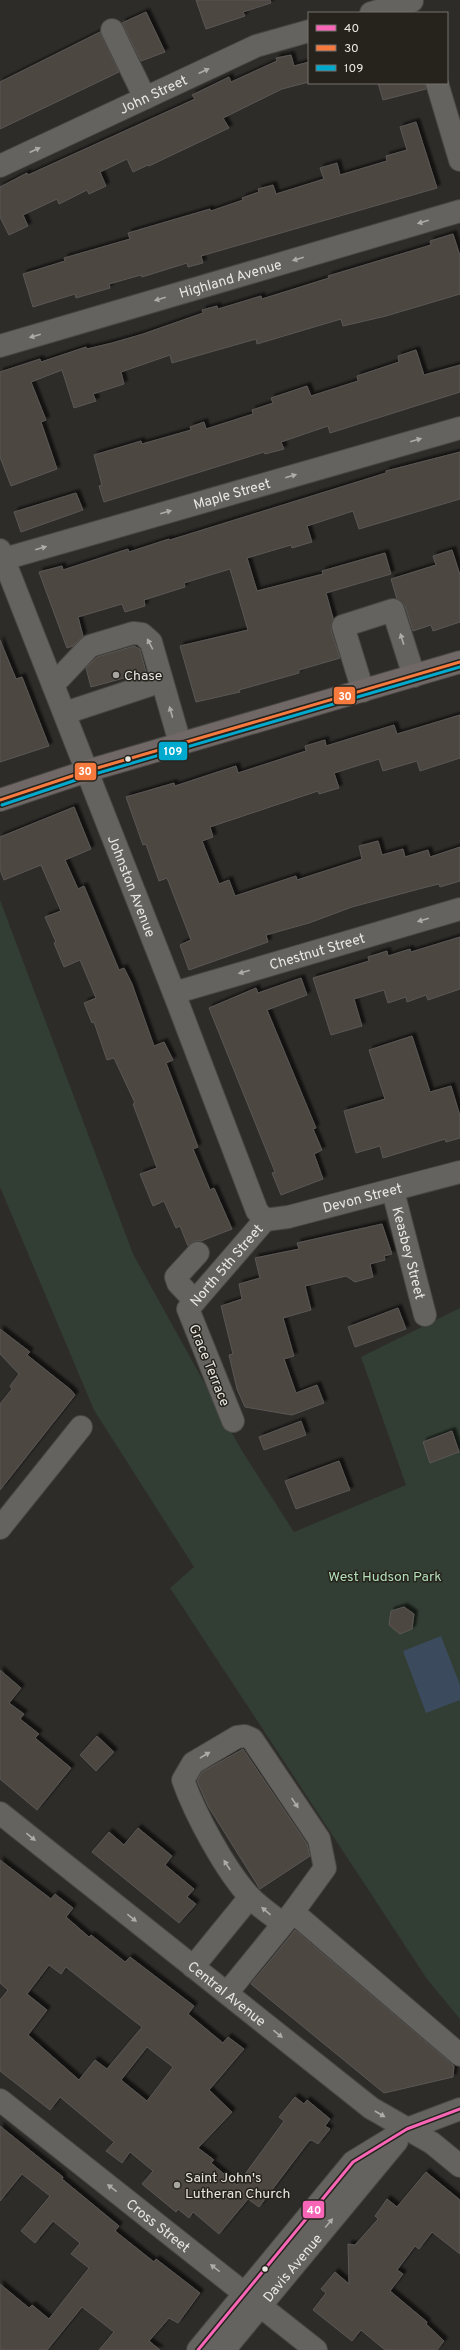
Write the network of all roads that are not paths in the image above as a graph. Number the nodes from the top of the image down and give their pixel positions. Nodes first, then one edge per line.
1 (413, 5) edge
2 (376, 12) edge
3 (112, 30) dead end
4 (308, 31) edge
5 (437, 84) edge
6 (145, 98) junction
7 (460, 160) edge
8 (0, 166) edge
9 (460, 211) edge
10 (0, 346) edge
11 (460, 428) edge
12 (2, 554) edge
13 (460, 662) edge
14 (414, 676) junction
15 (162, 681) junction
16 (53, 685) junction
17 (363, 691) junction
18 (65, 713) junction
19 (180, 744) junction
20 (87, 771) junction
21 (0, 800) edge
22 (460, 909) edge
23 (174, 993) junction
24 (460, 1172) edge
25 (393, 1191) junction
26 (265, 1220) junction
27 (198, 1253) dead end
28 (192, 1305) junction
29 (425, 1315) dead end
30 (233, 1421) dead end
31 (81, 1427) dead end
32 (1, 1526) edge
33 (0, 1813) edge
34 (250, 1897) junction
35 (288, 1918) junction
36 (193, 1967) junction
37 (227, 1994) junction
38 (460, 2055) edge
39 (0, 2100) edge
40 (460, 2109) edge
41 (406, 2129) junction
42 (460, 2166) edge
43 (253, 2299) junction
44 (198, 2350) edge
45 (224, 2350) edge
46 (316, 2350) edge

1 - 2 street
3 - 6 street
6 -> 4 street, John Street
5 - 7 street
8 -> 6 street, John Street
9 -> 10 street, Highland Avenue
12 -> 11 street, Maple Street
12 - 16 street, Johnston Avenue
13 - 14 main road
14 - 17 main road
14 -> 17 street
15 -> 16 street
15 - 18 street
19 -> 15 street
16 - 18 street, Johnston Avenue
17 - 19 main road
18 - 20 street, Johnston Avenue
19 - 20 main road
20 - 21 main road
20 - 23 street, Johnston Avenue
22 -> 23 street, Chestnut Street
23 - 26 street, Johnston Avenue
24 - 25 street, Devon Street
25 - 26 street, Devon Street
25 - 29 street, Keasbey Street
26 - 28 street, North 5th Street
27 - 28 street
28 - 30 street, Grace Terrace
31 - 32 street
33 -> 36 street, Central Avenue
35 -> 34 street
34 -> 35 street
34 - 36 street
35 - 37 street
35 - 38 street
36 - 37 street, Central Avenue
37 -> 41 street, Central Avenue
43 -> 39 street, Cross Street
40 - 41 street, Davis Avenue
41 - 42 street, Central Avenue
41 - 43 street, Davis Avenue
43 - 44 street, Davis Avenue
43 - 45 street, Davis Avenue
43 - 46 street, Cross Street

